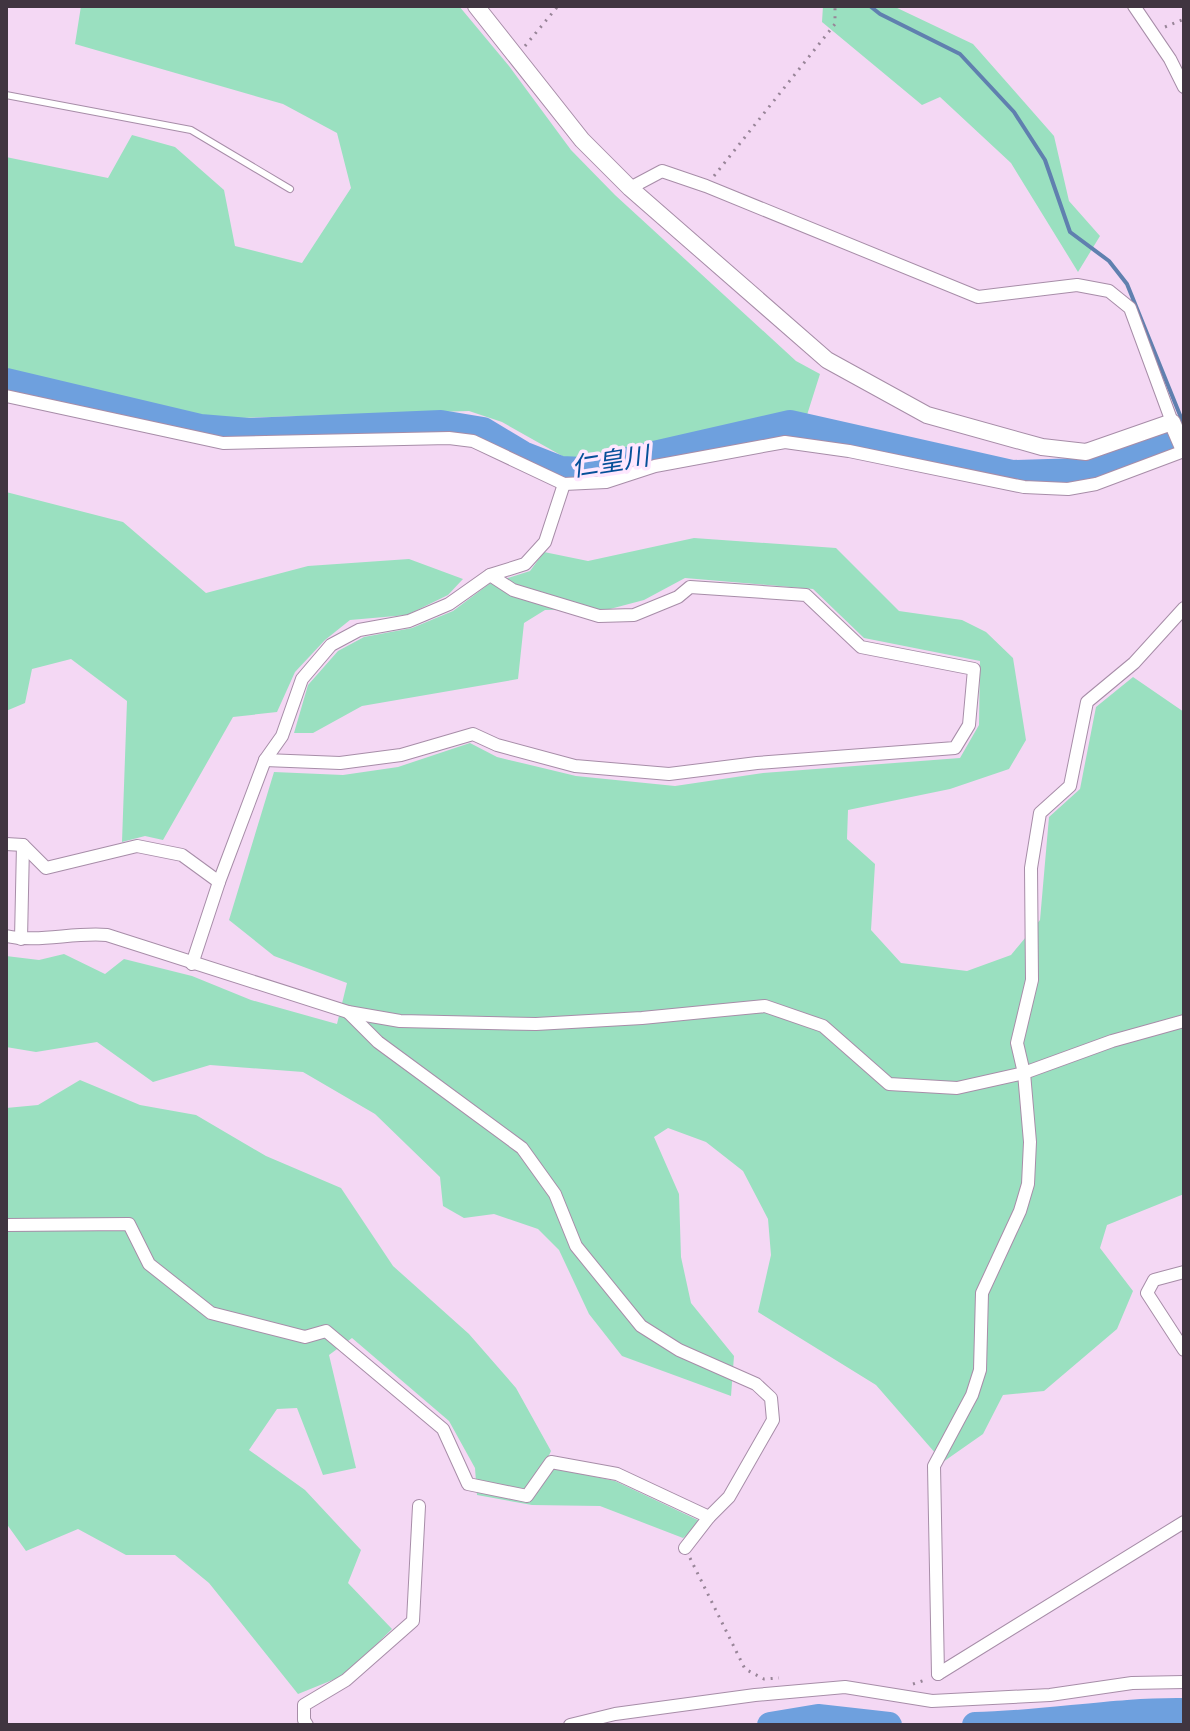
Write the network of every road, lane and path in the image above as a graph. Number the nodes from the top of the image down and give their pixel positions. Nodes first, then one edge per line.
1 (476, 6) edge
2 (558, 6) edge
3 (835, 6) edge
4 (1134, 6) edge
5 (1184, 19) edge
6 (1151, 33) junction
7 (516, 57) junction
8 (1184, 87) edge
9 (6, 95) edge
10 (706, 186) junction
11 (630, 188) junction
12 (290, 189) dead end
13 (6, 396) edge
14 (1172, 422) junction
15 (1184, 450) edge
16 (564, 484) junction
17 (490, 575) junction
18 (1184, 608) edge
19 (265, 760) junction
20 (6, 844) edge
21 (23, 845) junction
22 (219, 882) junction
23 (6, 936) edge
24 (21, 939) junction
25 (192, 964) junction
26 (348, 1012) junction
27 (1184, 1021) edge
28 (1024, 1073) junction
29 (6, 1225) edge
30 (1184, 1272) edge
31 (1184, 1350) edge
32 (419, 1506) dead end
33 (709, 1517) junction
34 (1184, 1522) edge
35 (685, 1548) joint
36 (779, 1678) dead end
37 (1184, 1682) edge
38 (307, 1725) edge
39 (570, 1725) edge

1 - 7 street
2 - 7 path
3 - 10 path
4 - 6 street
5 - 6 path
6 - 8 street
7 - 11 street
9 - 12 lane
10 - 11 street
10 - 14 street
11 - 14 street
13 - 16 street
14 - 15 street
15 - 16 street
16 - 17 street
17 - 19 street
17 - 19 street
18 - 28 street
19 - 22 street
20 - 21 street
21 - 22 street
21 - 24 street
22 - 25 street
23 - 24 street
24 - 25 street
25 - 26 street
26 - 28 street
26 - 33 street
27 - 28 street
28 - 34 street
29 - 33 street
30 - 31 street
32 - 38 street
33 - 35 street
35 - 36 path
37 - 39 street

